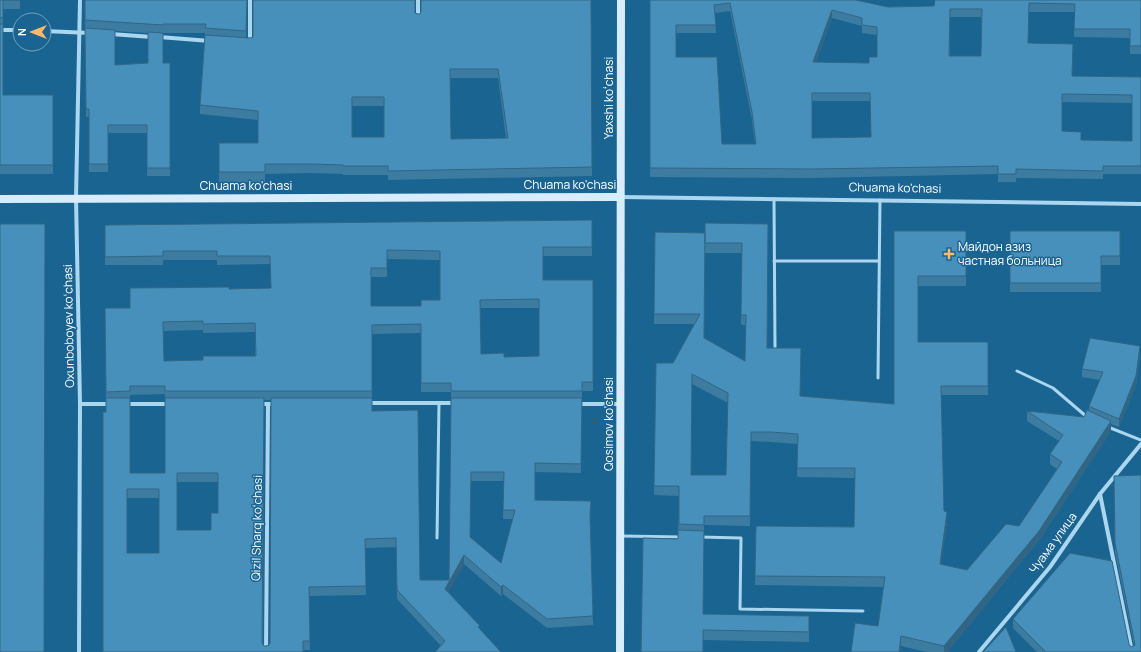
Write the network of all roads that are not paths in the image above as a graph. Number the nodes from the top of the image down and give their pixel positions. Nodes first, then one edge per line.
1 (80, 0) edge
2 (250, 0) edge
3 (418, 0) edge
4 (621, 0) edge
5 (418, 20) edge
6 (0, 30) edge
7 (12, 30) edge
8 (52, 31) edge
9 (80, 32) junction
10 (95, 33) edge
11 (103, 34) edge
12 (211, 41) edge
13 (242, 43) edge
14 (620, 197) junction
15 (76, 198) junction
16 (0, 199) edge
17 (774, 199) junction
18 (880, 200) junction
19 (1141, 204) edge
20 (774, 261) junction
21 (880, 261) junction
22 (775, 347) edge
23 (1017, 371) dead end
24 (878, 378) dead end
25 (362, 403) edge
26 (439, 403) junction
27 (463, 403) edge
28 (80, 404) junction
29 (174, 404) edge
30 (253, 404) edge
31 (268, 404) junction
32 (284, 404) edge
33 (574, 404) edge
34 (621, 404) junction
35 (1091, 419) edge
36 (1105, 425) edge
37 (1141, 440) edge
38 (1141, 444) edge
39 (1100, 494) junction
40 (620, 536) junction
41 (688, 537) edge
42 (696, 537) edge
43 (437, 538) dead end
44 (863, 611) dead end
45 (79, 652) edge
46 (266, 652) edge
47 (620, 652) edge
48 (979, 652) edge
49 (1132, 652) edge

1 - 9 street, Oxunboboyev koʻchasi
2 - 13 street
3 - 5 street
4 - 14 street, Yaxshi koʻchasi
6 - 7 street
8 - 9 street
9 - 10 street
9 - 15 street, Oxunboboyev koʻchasi
11 - 12 street
14 - 15 street, Chuama ko'chasi
14 - 17 street, Chuama ko'chasi
14 - 34 street, Qosimov ko'chasi
15 - 16 street, Chuama ko'chasi
15 - 28 street, Oxunboboyev koʻchasi
17 - 18 street, Chuama ko'chasi
17 - 20 lane
18 - 19 street, Chuama ko'chasi
18 - 21 lane
20 - 21 lane
20 - 22 lane
21 - 24 lane
23 - 35 lane
25 - 26 street
26 - 27 street
26 - 43 lane
28 - 29 street
28 - 45 street, Oxunboboyev koʻchasi
30 - 31 street
31 - 32 street
31 - 46 street, Qizil Sharq koʻchasi
33 - 34 street
34 - 40 street, Qosimov ko'chasi
36 - 37 lane
38 - 39 street, Чуама улица
39 - 48 street, Чуама улица
39 - 49 street
40 - 41 lane
40 - 47 street, Qosimov ko'chasi
42 - 44 lane

